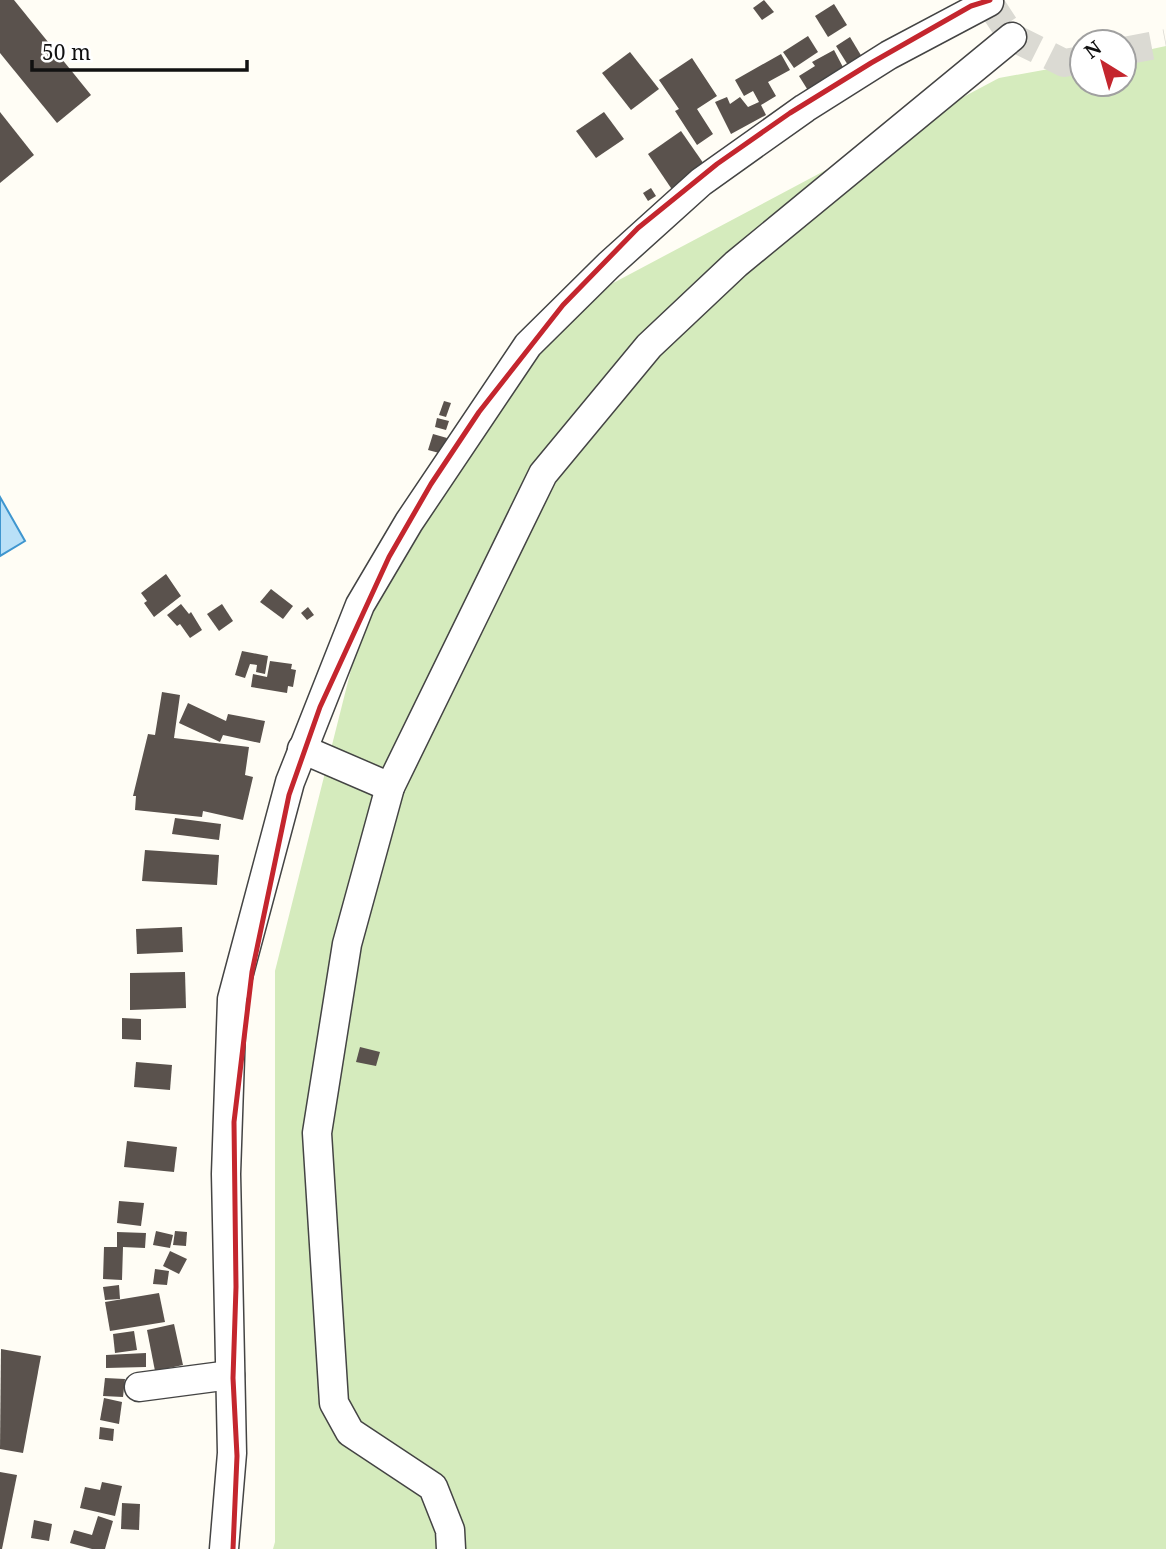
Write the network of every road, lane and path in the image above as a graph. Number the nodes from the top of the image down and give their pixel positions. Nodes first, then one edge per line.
1 (988, 0) edge
2 (1012, 37) dead end
3 (302, 749) junction
4 (390, 787) junction
5 (230, 1375) junction
6 (139, 1387) dead end
7 (224, 1549) edge
8 (451, 1549) edge

1 - 3 street
2 - 4 street
3 - 4 street
3 - 5 street
4 - 8 street
5 - 6 street
5 - 7 street

